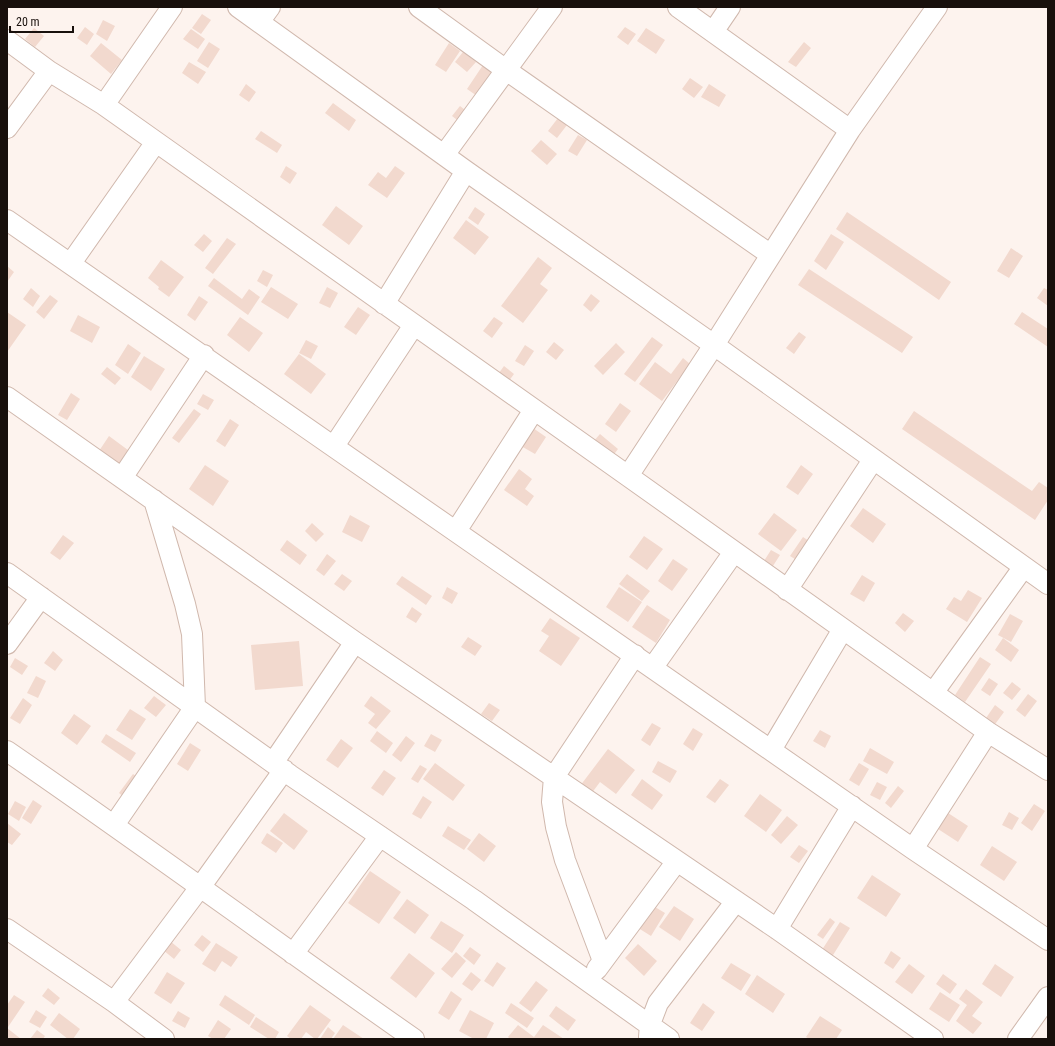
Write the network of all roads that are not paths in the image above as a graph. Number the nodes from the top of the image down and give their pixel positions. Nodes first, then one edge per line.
1 (172, 7) edge
2 (238, 7) edge
3 (419, 7) edge
4 (552, 7) edge
5 (678, 7) edge
6 (730, 7) edge
7 (934, 8) edge
8 (265, 14) edge
9 (713, 32) junction
10 (7, 40) edge
11 (506, 70) junction
12 (49, 71) junction
13 (104, 106) junction
14 (7, 128) edge
15 (850, 130) junction
16 (156, 142) junction
17 (444, 155) junction
18 (466, 171) junction
19 (7, 220) edge
20 (771, 255) junction
21 (71, 263) junction
22 (384, 304) junction
23 (414, 325) junction
24 (714, 345) junction
25 (204, 355) junction
26 (7, 397) edge
27 (534, 410) junction
28 (334, 446) junction
29 (874, 460) junction
30 (628, 476) junction
31 (122, 478) junction
32 (154, 500) junction
33 (456, 531) junction
34 (734, 552) junction
35 (1023, 568) junction
36 (7, 573) edge
37 (1048, 584) edge
38 (787, 590) junction
39 (41, 597) junction
40 (843, 629) junction
41 (355, 642) junction
42 (7, 644) edge
43 (635, 655) junction
44 (653, 668) junction
45 (933, 693) junction
46 (195, 707) junction
47 (988, 732) junction
48 (771, 750) junction
49 (7, 751) edge
50 (279, 767) junction
51 (1048, 770) edge
52 (554, 777) junction
53 (852, 806) junction
54 (114, 824) junction
55 (380, 836) junction
56 (913, 849) junction
57 (677, 861) junction
58 (201, 886) junction
59 (736, 902) junction
60 (7, 929) edge
61 (777, 929) junction
62 (1048, 940) edge
63 (293, 954) junction
64 (604, 961) junction
65 (589, 981) junction
66 (1048, 997) edge
67 (114, 1002) junction
68 (649, 1032) edge
69 (164, 1039) edge
70 (414, 1039) edge
71 (669, 1039) edge
72 (933, 1039) edge
73 (1018, 1039) edge

1 - 13 street
2 - 8 street
3 - 11 street
4 - 11 street
5 - 9 street
6 - 9 street
7 - 15 street
8 - 17 street
9 - 15 street
10 - 12 street
11 - 17 street
11 - 20 street
12 - 13 street
12 - 14 street
13 - 16 street
15 - 20 street
16 - 21 street
16 - 22 street
17 - 18 street
18 - 22 street
18 - 24 street
19 - 21 street
20 - 24 street
21 - 25 street
22 - 23 street
23 - 27 street
23 - 28 street
24 - 29 street
24 - 30 street
25 - 28 street
25 - 31 street
26 - 31 street
27 - 30 street
27 - 33 street
28 - 33 street
29 - 35 street
29 - 38 street
30 - 34 street
31 - 32 street
32 - 41 street
32 - 46 street
33 - 43 street
34 - 38 street
34 - 44 street
35 - 37 street
35 - 45 street
36 - 39 street
38 - 40 street
39 - 42 street
39 - 46 street
40 - 45 street
40 - 48 street
41 - 50 street
41 - 52 street
43 - 44 street
43 - 52 street
44 - 48 street
45 - 47 street
46 - 50 street
46 - 54 street
47 - 51 street
47 - 56 street
48 - 53 street
49 - 54 street
50 - 55 street
50 - 58 street
52 - 57 street
52 - 64 street
53 - 56 street
53 - 61 street
54 - 58 street
55 - 63 street
55 - 65 street
56 - 62 street
57 - 59 street
57 - 64 street
58 - 63 street
58 - 67 street
59 - 61 street
59 - 68 street
60 - 67 street
61 - 72 street
63 - 70 street
64 - 65 street
65 - 68 street
66 - 73 street
67 - 69 street
68 - 71 street

